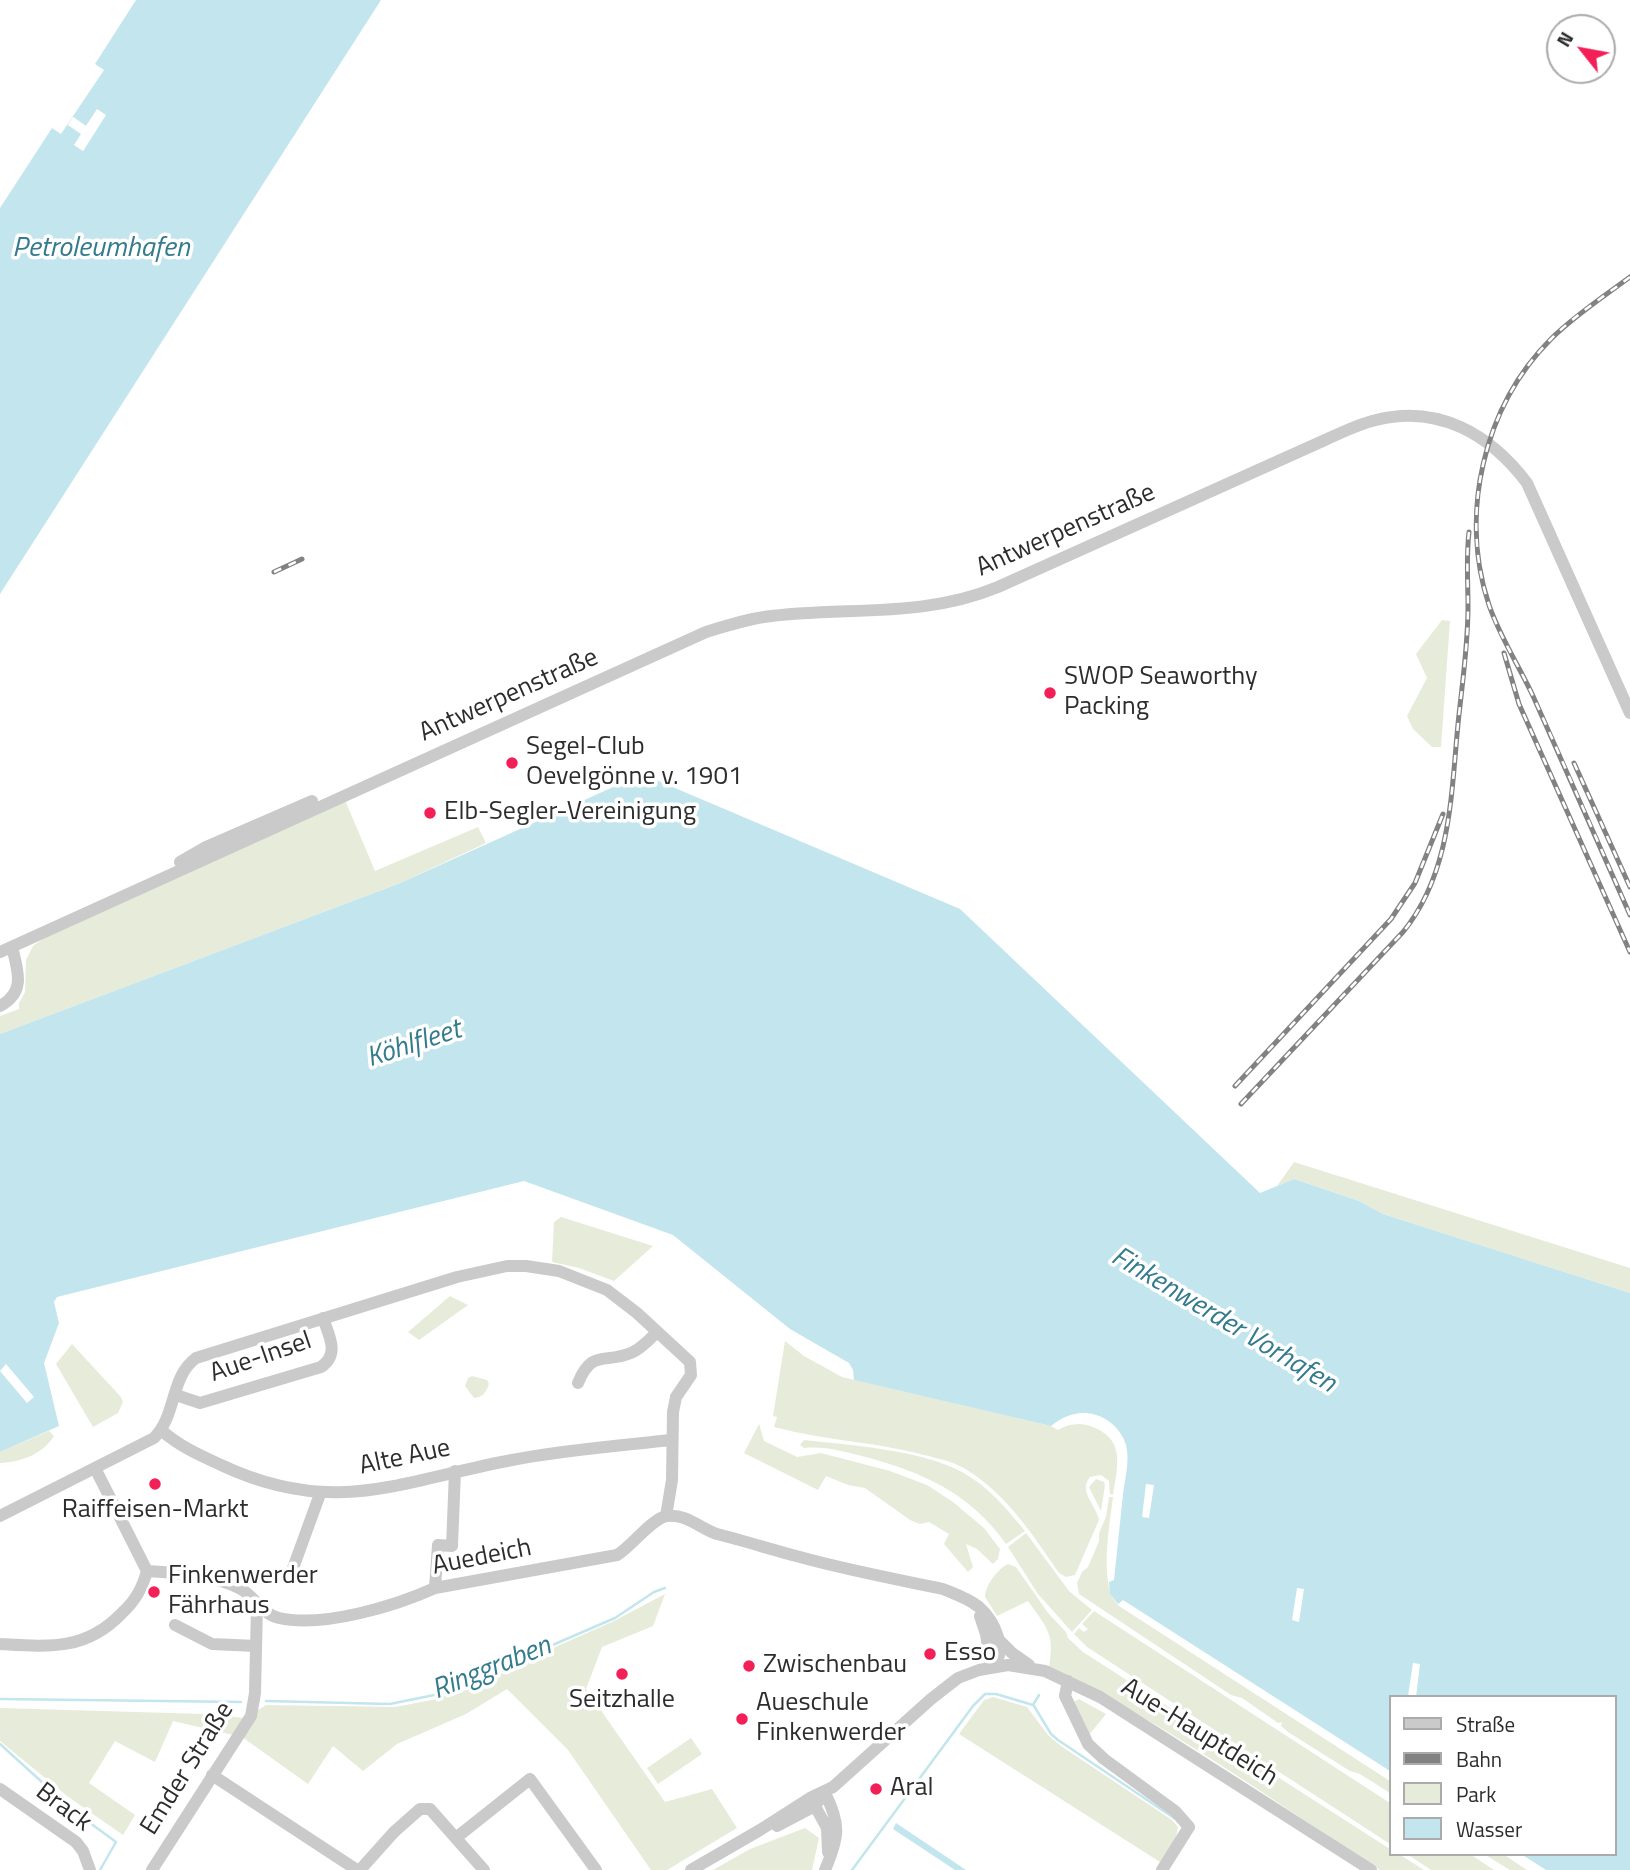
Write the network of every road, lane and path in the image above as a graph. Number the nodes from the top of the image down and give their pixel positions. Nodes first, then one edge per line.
1 (1630, 713) edge
2 (6, 949) edge
3 (0, 1006) edge
4 (323, 1318) junction
5 (656, 1332) junction
6 (578, 1383) dead end
7 (176, 1395) junction
8 (161, 1430) junction
9 (671, 1440) junction
10 (95, 1468) junction
11 (455, 1471) junction
12 (320, 1494) junction
13 (0, 1516) edge
14 (666, 1516) junction
15 (292, 1571) dead end
16 (147, 1572) junction
17 (435, 1588) junction
18 (970, 1601) junction
19 (257, 1605) junction
20 (175, 1625) dead end
21 (998, 1639) junction
22 (0, 1644) edge
23 (256, 1647) junction
24 (991, 1667) junction
25 (1032, 1667) junction
26 (1068, 1681) junction
27 (212, 1775) junction
28 (0, 1789) edge
29 (825, 1793) junction
30 (816, 1806) junction
31 (760, 1830) junction
32 (457, 1837) junction
33 (153, 1869) edge
34 (90, 1870) edge
35 (358, 1870) edge
36 (484, 1870) edge
37 (596, 1870) edge
38 (691, 1870) edge
39 (826, 1870) edge
40 (1162, 1870) edge
41 (1371, 1870) edge

1 - 2 street, Antwerpenstraße
2 - 3 street
4 - 5 street, Aue-Insel
4 - 7 street, Aue-Insel
4 - 7 street, Aue-Insel
5 - 6 street
5 - 9 street
7 - 8 street
8 - 10 street
8 - 12 street, Alte Aue
9 - 11 street, Alte Aue
9 - 14 street
10 - 13 street
10 - 16 street
11 - 12 street, Alte Aue
11 - 17 street
12 - 15 street
14 - 17 street, Auedeich
14 - 18 street
16 - 19 street, Auedeich
16 - 22 street
17 - 19 street, Auedeich
18 - 21 street
18 - 24 street
19 - 23 street, Emder Straße
20 - 23 street
21 - 24 street
21 - 25 street
23 - 27 street, Emder Straße
24 - 25 street, Aue-Hauptdeich
24 - 29 street, Aue-Hauptdeich
25 - 26 street, Aue-Hauptdeich
26 - 40 street
26 - 41 street, Aue-Hauptdeich
27 - 33 street, Emder Straße
27 - 35 street
28 - 34 street, Brack
29 - 30 street
29 - 31 street
29 - 39 street
30 - 31 street
30 - 39 street
31 - 38 street
32 - 35 street
32 - 36 street
32 - 37 street

